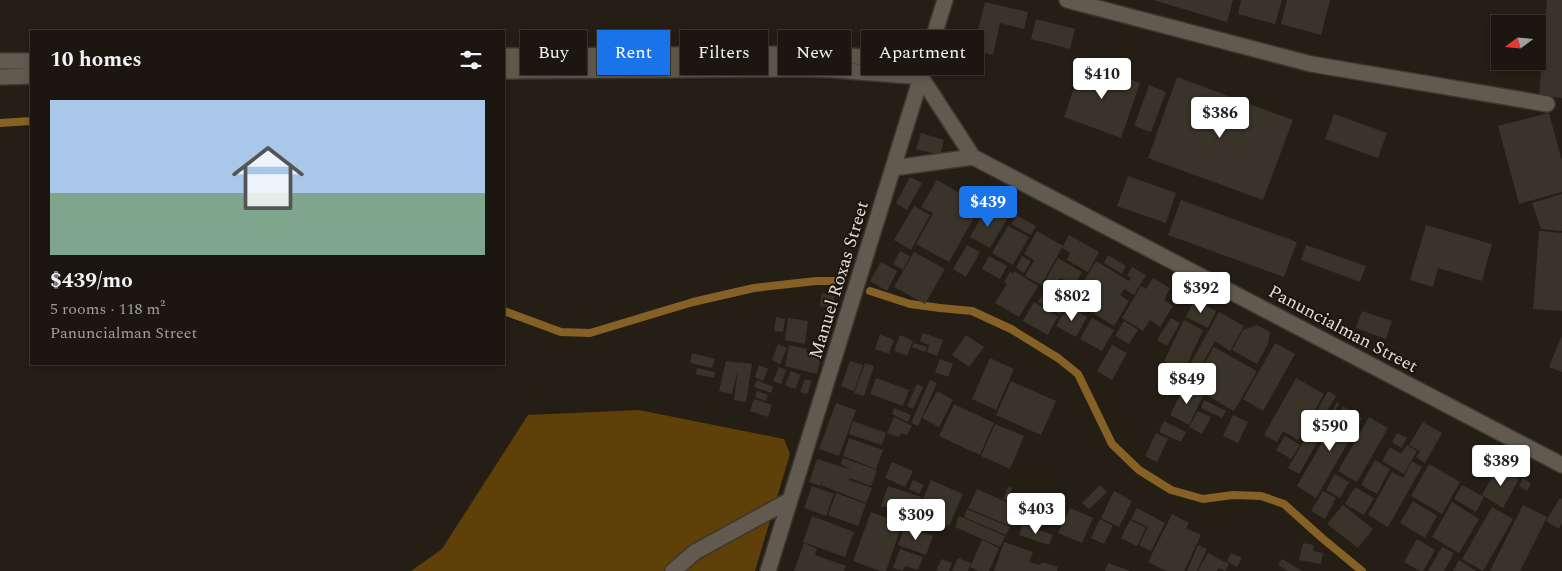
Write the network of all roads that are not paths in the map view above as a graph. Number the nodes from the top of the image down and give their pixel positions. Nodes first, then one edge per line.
1 (945, 0) edge
2 (1067, 0) edge
3 (505, 56) edge
4 (0, 61) edge
5 (30, 61) edge
6 (505, 71) edge
7 (30, 76) edge
8 (0, 77) edge
9 (921, 77) junction
10 (1547, 104) dead end
11 (973, 157) junction
12 (893, 168) junction
13 (1562, 465) edge
14 (790, 500) junction
15 (673, 571) edge
16 (768, 571) edge

1 - 9 street, Manuel Roxas Street
2 - 10 street
3 - 9 street
4 - 5 street
6 - 9 street
7 - 8 street
9 - 11 street, Panuncialman Street
9 - 12 street, Manuel Roxas Street
11 - 12 street
11 - 13 street, Panuncialman Street
12 - 14 street, Manuel Roxas Street
14 - 15 street
14 - 16 street, Manuel Roxas Street

